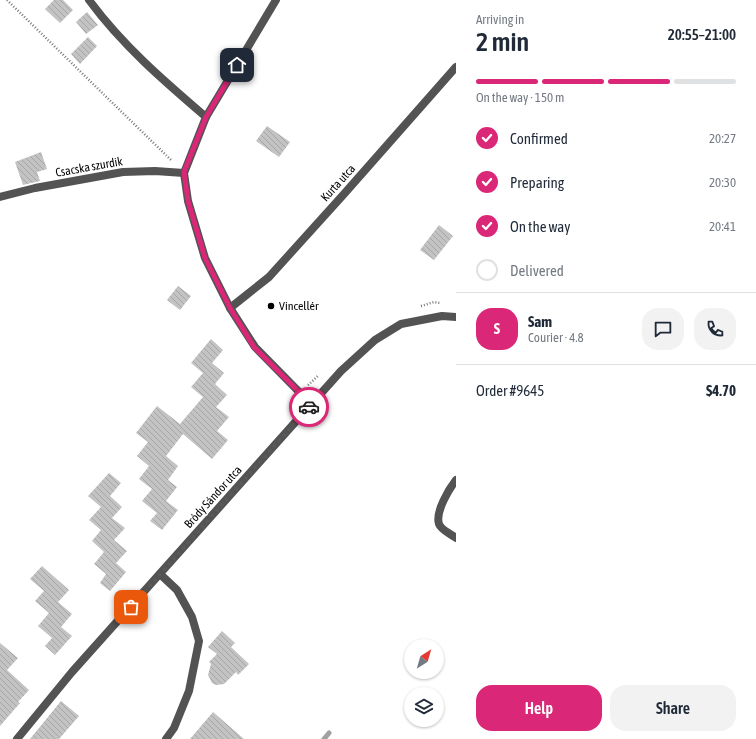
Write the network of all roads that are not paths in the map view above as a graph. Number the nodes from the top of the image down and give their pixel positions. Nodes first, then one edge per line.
1 (89, 0) edge
2 (276, 0) edge
3 (456, 67) edge
4 (206, 117) junction
5 (184, 172) junction
6 (0, 197) edge
7 (230, 308) junction
8 (456, 317) edge
9 (311, 404) junction
10 (456, 480) edge
11 (456, 538) edge
12 (160, 574) junction
13 (17, 739) edge
14 (166, 739) edge

1 - 4 street
2 - 4 street
3 - 7 street, Kurta utca
4 - 5 street
5 - 6 street, Csacska szurdik
5 - 7 street
7 - 9 street
8 - 9 street, Bródy Sándor utca
9 - 12 street, Bródy Sándor utca
10 - 11 street
12 - 13 street, Bródy Sándor utca
12 - 14 street

